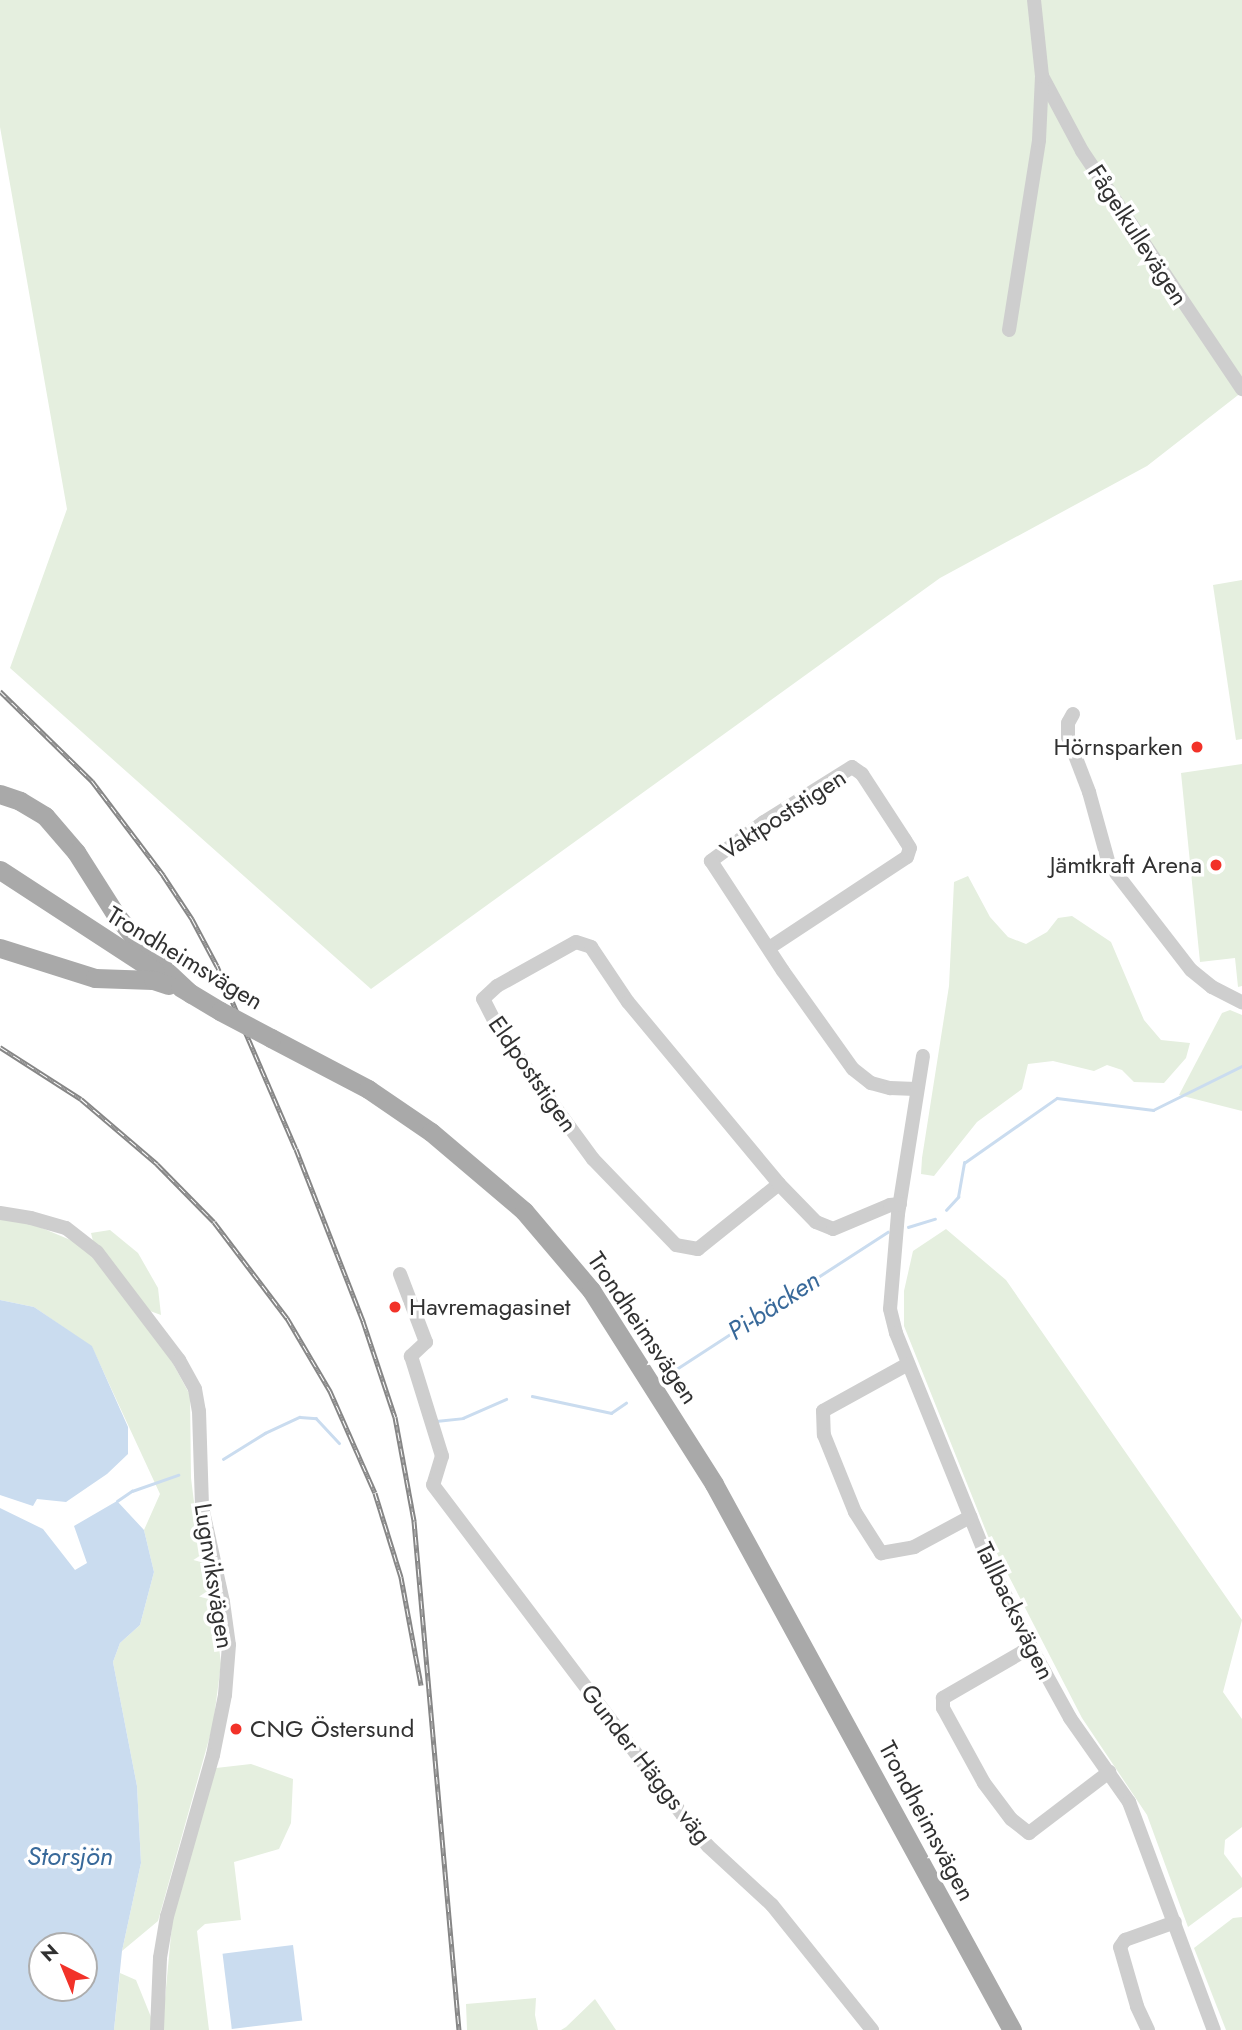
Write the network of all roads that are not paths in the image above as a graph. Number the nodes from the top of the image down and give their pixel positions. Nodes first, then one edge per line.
1 (1034, 0) edge
2 (1042, 76) junction
3 (1009, 330) dead end
4 (1242, 389) edge
5 (1073, 714) dead end
6 (0, 794) edge
7 (0, 870) edge
8 (0, 948) edge
9 (769, 948) junction
10 (187, 992) junction
11 (1242, 1002) edge
12 (922, 1056) dead end
13 (916, 1089) junction
14 (779, 1184) junction
15 (895, 1204) junction
16 (0, 1213) edge
17 (400, 1274) dead end
18 (908, 1364) junction
19 (970, 1517) junction
20 (1031, 1647) junction
21 (1109, 1772) junction
22 (1175, 1922) junction
23 (156, 2030) edge
24 (872, 2030) edge
25 (1012, 2030) edge
26 (1148, 2030) edge
27 (1214, 2030) edge

1 - 2 street
2 - 3 street
2 - 4 street, Fågelkullevägen
5 - 11 street
6 - 10 main road
7 - 10 main road, Trondheimsvägen
8 - 10 main road
9 - 9 street, Vaktpoststigen
9 - 13 street, Vaktpoststigen
10 - 25 main road, Trondheimsvägen, bridge
12 - 13 street, Tallbacksvägen
13 - 15 street, Tallbacksvägen
14 - 14 street, Eldpoststigen
14 - 15 street, Eldpoststigen
15 - 18 street, Tallbacksvägen
16 - 23 street, Lugnviksvägen
17 - 24 street, Gunder Häggs väg
18 - 19 street, Tallbacksvägen
18 - 19 street
19 - 20 street, Tallbacksvägen
20 - 21 street, Tallbacksvägen
20 - 21 street
21 - 22 street, Tallbacksvägen
22 - 26 street
22 - 27 street, Tallbacksvägen

